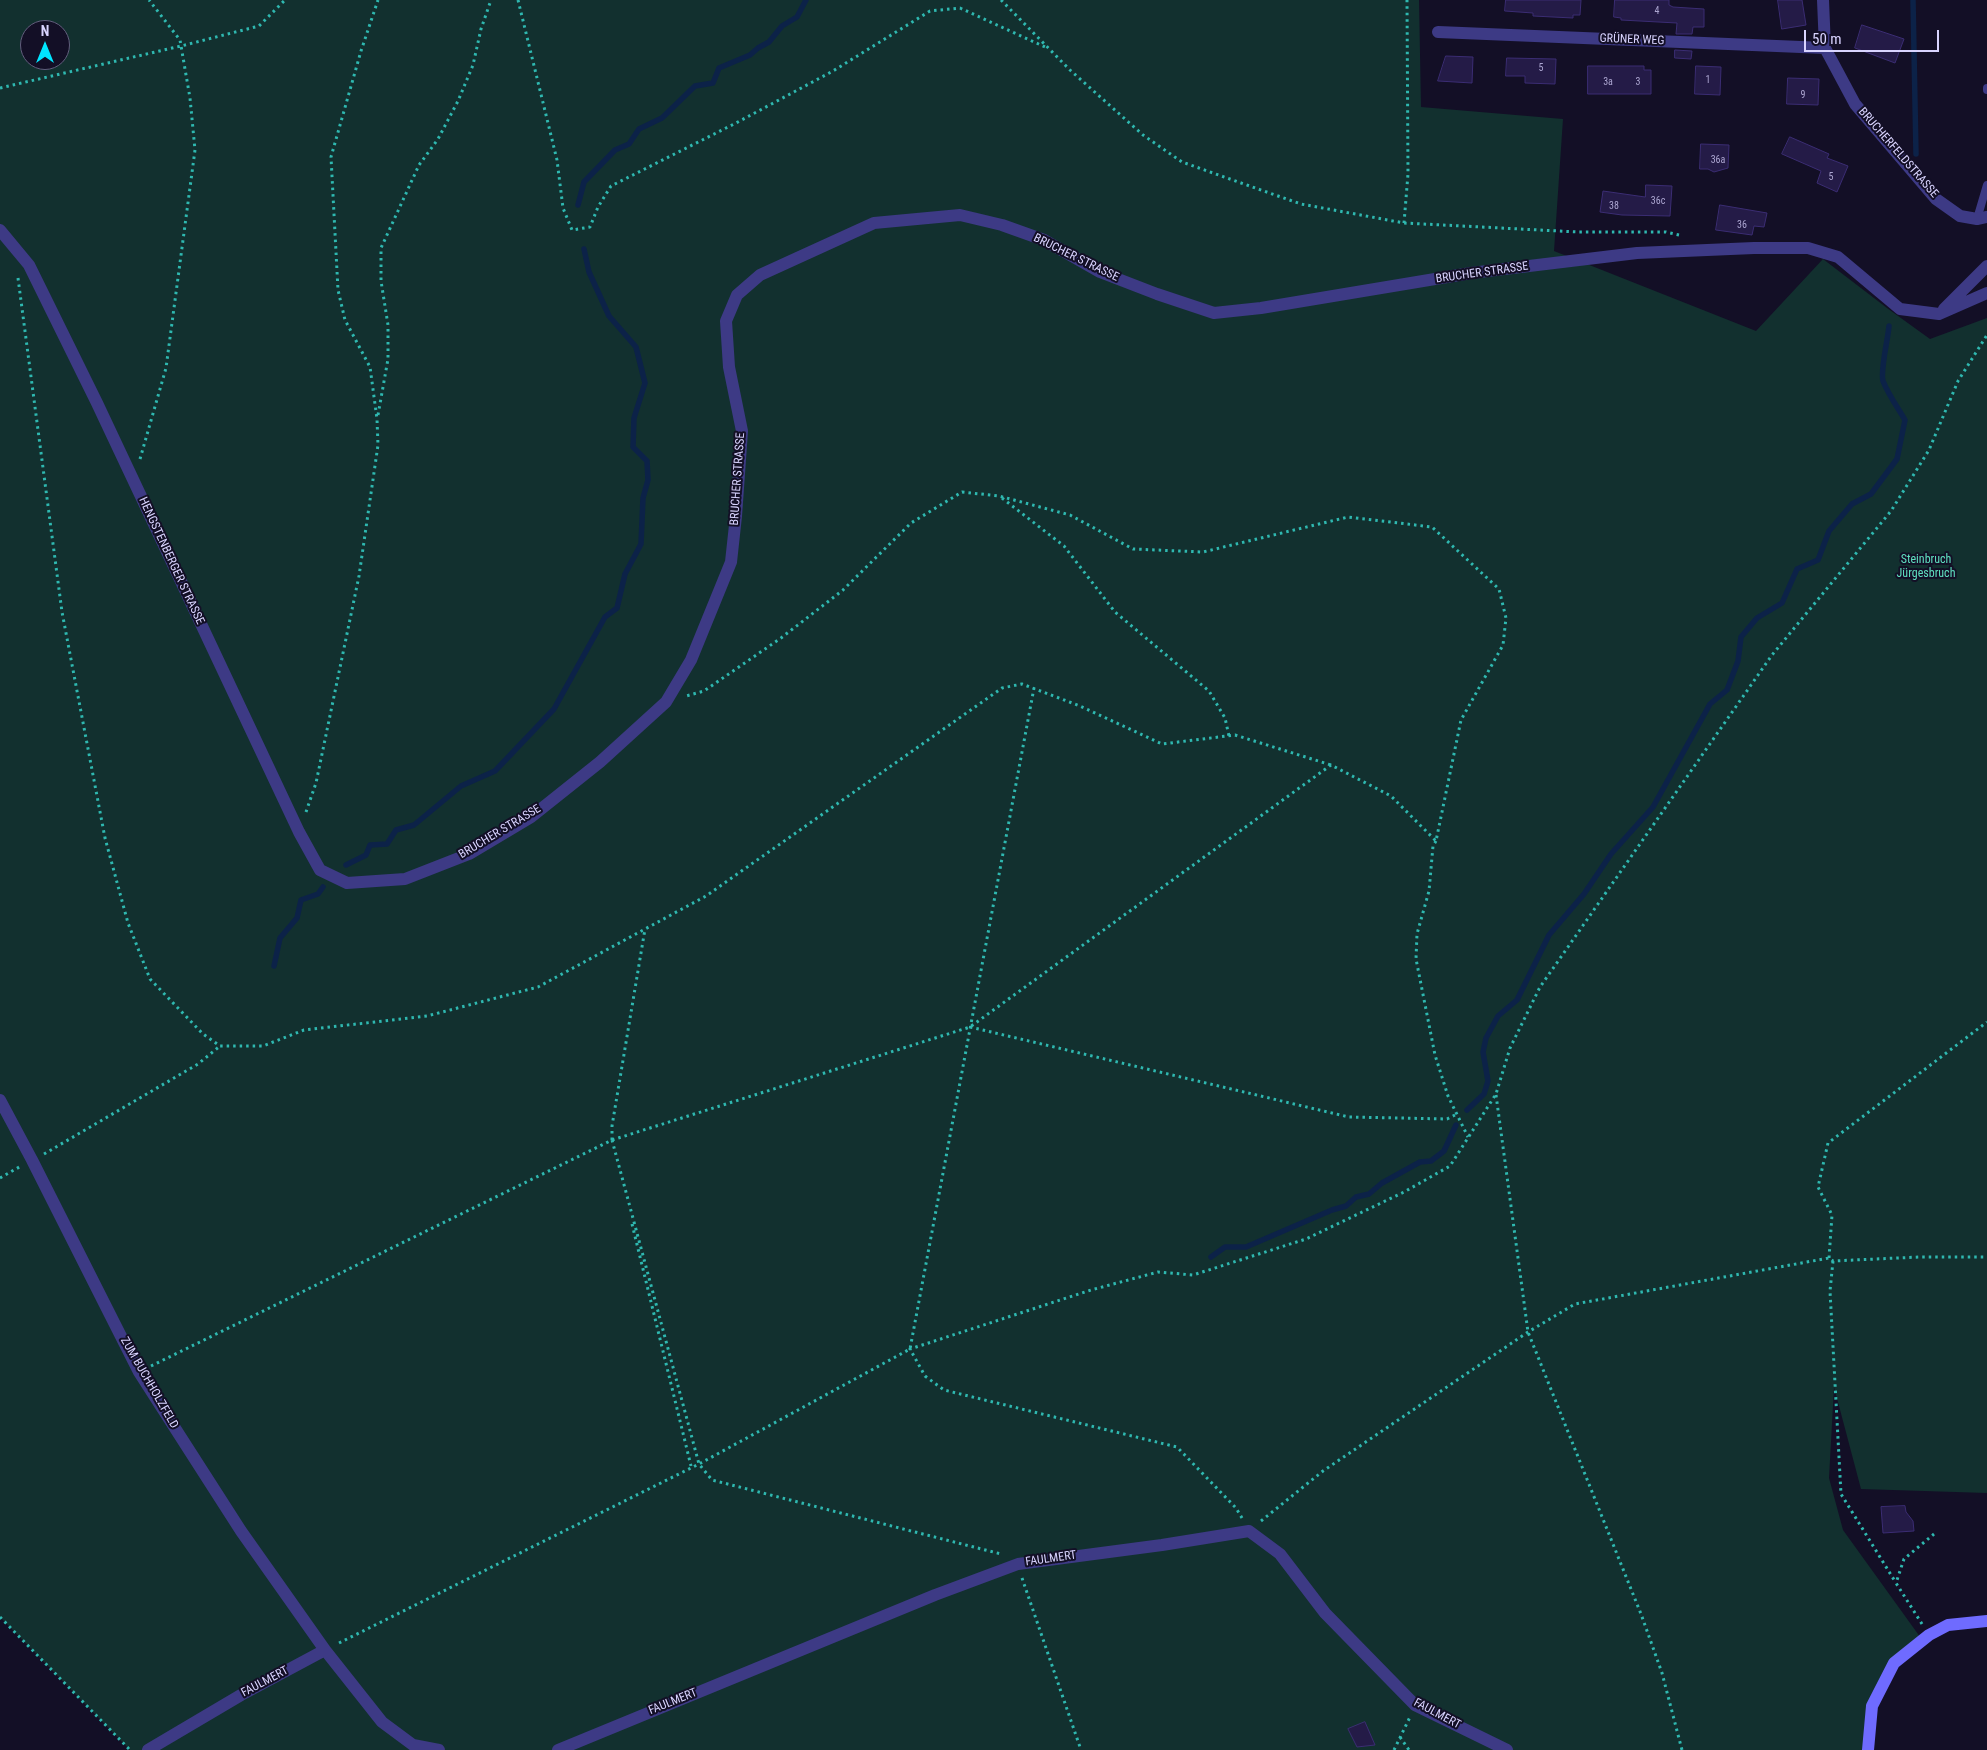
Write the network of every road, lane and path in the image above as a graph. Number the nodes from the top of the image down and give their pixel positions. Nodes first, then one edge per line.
1 (150, 0) edge
2 (286, 0) edge
3 (378, 0) edge
4 (491, 0) edge
5 (518, 0) edge
6 (1001, 0) edge
7 (1407, 0) edge
8 (1823, 0) edge
9 (1438, 32) dead end
10 (181, 46) junction
11 (1048, 48) junction
12 (1826, 48) junction
13 (0, 88) edge
14 (1987, 185) edge
15 (1982, 218) edge
16 (1404, 222) junction
17 (0, 230) edge
18 (1683, 236) dead end
19 (1987, 266) edge
20 (18, 274) dead end
21 (1987, 292) edge
22 (1939, 314) junction
23 (1987, 335) edge
24 (377, 419) junction
25 (134, 481) junction
26 (999, 496) junction
27 (1034, 688) junction
28 (666, 702) junction
29 (1228, 736) junction
30 (1331, 765) junction
31 (299, 832) junction
32 (1436, 841) junction
33 (347, 883) joint
34 (645, 929) junction
35 (1987, 1022) edge
36 (970, 1027) junction
37 (220, 1046) junction
38 (1496, 1094) junction
39 (0, 1100) edge
40 (1457, 1114) junction
41 (1468, 1138) junction
42 (612, 1140) junction
43 (32, 1160) junction
44 (0, 1178) edge
45 (1987, 1258) edge
46 (1831, 1260) junction
47 (1528, 1332) junction
48 (910, 1349) junction
49 (139, 1372) junction
50 (699, 1464) junction
51 (691, 1466) junction
52 (1249, 1531) junction
53 (1934, 1534) dead end
54 (1024, 1563) junction
55 (1896, 1583) junction
56 (0, 1617) edge
57 (1987, 1621) edge
58 (1929, 1635) junction
59 (325, 1650) junction
60 (1415, 1705) junction
61 (1400, 1737) junction
62 (416, 1748) edge
63 (130, 1750) edge
64 (148, 1750) edge
65 (439, 1750) edge
66 (558, 1750) edge
67 (1082, 1750) edge
68 (1394, 1750) edge
69 (1409, 1750) edge
70 (1507, 1750) edge
71 (1682, 1750) edge
72 (1868, 1750) edge

1 - 10 path
2 - 10 path
3 - 24 path
4 - 24 path
5 - 11 path
6 - 11 path
7 - 16 path
8 - 12 street, BRUCHERFELDSTRASSE
9 - 12 street, GRÜNER WEG
10 - 13 path
10 - 25 path
11 - 16 path
12 - 15 street, BRUCHERFELDSTRASSE
14 - 15 lane
16 - 18 path
17 - 25 street, HENGSTENBERGER STRASSE
19 - 22 street
20 - 37 path
21 - 22 street
22 - 28 street, BRUCHER STRASSE
23 - 38 path
24 - 31 path
25 - 31 street, HENGSTENBERGER STRASSE
26 - 28 path
26 - 29 path
26 - 32 path
27 - 29 path
27 - 34 path
27 - 36 path
28 - 33 street, BRUCHER STRASSE
29 - 30 path
30 - 32 path
30 - 36 path
31 - 33 street, HENGSTENBERGER STRASSE
32 - 40 path
34 - 37 path
34 - 42 path
35 - 46 path
36 - 40 path
36 - 42 path
36 - 48 path
37 - 43 path
38 - 41 path
38 - 47 path
39 - 43 street, ZUM BUCHHOLZFELD
40 - 41 path
41 - 48 path
42 - 49 path
42 - 50 path
42 - 51 path
43 - 44 path
43 - 49 street, ZUM BUCHHOLZFELD
45 - 46 path
46 - 47 path
46 - 55 path
47 - 52 path
47 - 71 path
48 - 50 path
48 - 52 path
49 - 59 street, ZUM BUCHHOLZFELD
50 - 51 path
50 - 54 path
51 - 59 path
52 - 54 street, FAULMERT
52 - 60 street, FAULMERT
53 - 55 path
54 - 66 street, FAULMERT
54 - 67 path
55 - 58 path
56 - 63 path
57 - 58 main road
58 - 72 main road
59 - 62 street
59 - 64 street, FAULMERT
60 - 61 path
60 - 70 street, FAULMERT
61 - 68 path
61 - 69 path
62 - 65 street

